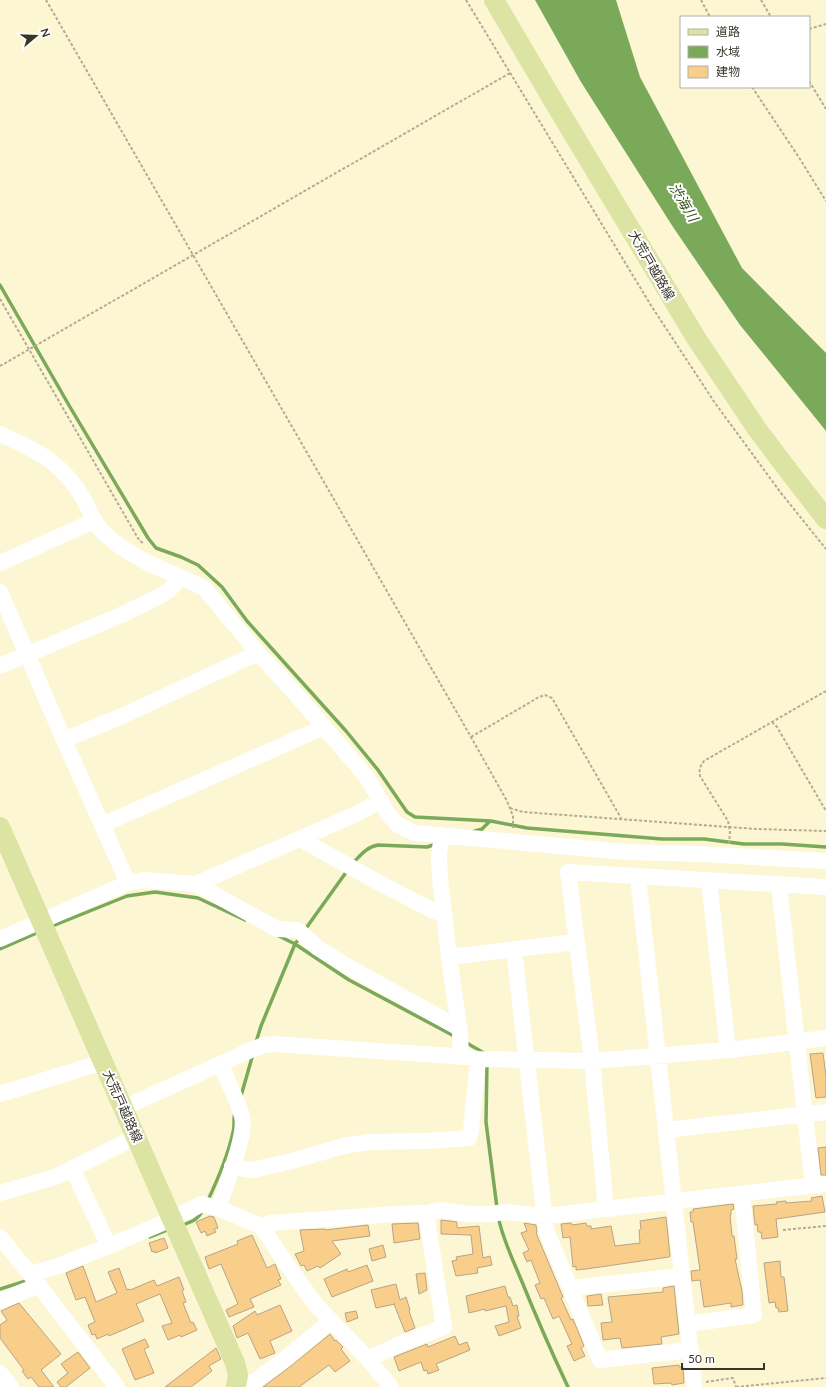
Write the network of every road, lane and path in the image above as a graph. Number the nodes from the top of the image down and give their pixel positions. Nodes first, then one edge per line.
1 (46, 0) edge
2 (466, 0) edge
3 (494, 0) edge
4 (701, 0) edge
5 (761, 0) edge
6 (709, 16) edge
7 (770, 16) edge
8 (826, 24) edge
9 (810, 29) edge
10 (510, 73) junction
11 (810, 83) edge
12 (753, 88) edge
13 (826, 109) edge
14 (826, 201) edge
15 (192, 256) junction
16 (0, 299) edge
17 (28, 349) junction
18 (0, 366) edge
19 (0, 434) edge
20 (826, 519) edge
21 (94, 521) junction
22 (145, 545) dead end
23 (826, 549) edge
24 (0, 563) edge
25 (181, 577) junction
26 (0, 592) edge
27 (258, 653) junction
28 (27, 654) junction
29 (0, 666) edge
30 (826, 691) edge
31 (772, 722) junction
32 (324, 727) junction
33 (472, 737) junction
34 (64, 740) junction
35 (380, 801) junction
36 (510, 808) junction
37 (826, 811) edge
38 (621, 819) junction
39 (102, 825) junction
40 (0, 827) edge
41 (729, 827) junction
42 (826, 831) edge
43 (442, 835) junction
44 (300, 839) junction
45 (511, 841) junction
46 (725, 856) junction
47 (826, 862) edge
48 (638, 877) junction
49 (709, 881) junction
50 (128, 883) junction
51 (196, 884) junction
52 (780, 884) junction
53 (826, 886) edge
54 (445, 915) junction
55 (41, 922) junction
56 (0, 939) edge
57 (576, 942) junction
58 (514, 949) junction
59 (449, 957) junction
60 (459, 1028) junction
61 (826, 1038) edge
62 (796, 1041) junction
63 (728, 1050) junction
64 (461, 1057) junction
65 (658, 1057) junction
66 (478, 1059) junction
67 (526, 1061) junction
68 (592, 1061) junction
69 (103, 1062) junction
70 (221, 1064) junction
71 (0, 1094) edge
72 (123, 1108) junction
73 (826, 1112) edge
74 (805, 1114) junction
75 (666, 1130) junction
76 (136, 1137) junction
77 (232, 1166) junction
78 (72, 1168) junction
79 (819, 1185) edge
80 (0, 1193) edge
81 (742, 1194) junction
82 (674, 1201) junction
83 (218, 1208) junction
84 (606, 1210) junction
85 (426, 1213) junction
86 (545, 1216) junction
87 (172, 1219) junction
88 (261, 1226) junction
89 (826, 1226) edge
90 (783, 1230) dead end
91 (0, 1237) edge
92 (109, 1246) junction
93 (682, 1276) junction
94 (35, 1280) junction
95 (570, 1288) junction
96 (0, 1301) edge
97 (331, 1321) junction
98 (688, 1324) junction
99 (691, 1350) junction
100 (368, 1359) junction
101 (0, 1373) edge
102 (826, 1378) edge
103 (694, 1383) joint
104 (245, 1385) edge
105 (11, 1387) edge
106 (116, 1387) edge
107 (391, 1387) edge
108 (736, 1387) edge

1 - 15 path
2 - 10 path
3 - 20 main road, 大荒戸越路線
4 - 6 path
5 - 7 path
8 - 9 path
10 - 15 path
10 - 23 path
11 - 13 path
12 - 14 path
15 - 17 path
15 - 33 path
16 - 17 path
17 - 18 path
17 - 22 path
19 - 21 street
21 - 24 street
21 - 25 street
25 - 27 street
25 - 28 street
26 - 28 street
27 - 32 street
27 - 34 street
28 - 29 street
28 - 34 street
30 - 31 path
31 - 37 path
31 - 41 path
32 - 35 street
32 - 39 street
33 - 36 path
33 - 38 path
34 - 39 street
35 - 43 street
35 - 44 street
36 - 38 path
36 - 45 path
38 - 41 path
39 - 50 street
40 - 55 main road, 大荒戸越路線
41 - 42 path
41 - 46 path
43 - 45 street
43 - 54 street
44 - 51 street
44 - 54 street
45 - 46 street
46 - 47 street
48 - 49 street
48 - 57 street
48 - 65 street
49 - 52 street
49 - 63 street
50 - 51 street
50 - 55 street
51 - 60 street
52 - 53 street
52 - 62 street
54 - 59 street
55 - 56 street
55 - 69 main road, 大荒戸越路線
57 - 58 street
57 - 68 street
58 - 59 street
58 - 67 street
59 - 60 street
60 - 64 street
61 - 62 street
62 - 63 street
62 - 74 street
63 - 65 street
64 - 66 street
64 - 70 street
65 - 68 street
65 - 75 street
66 - 67 street
66 - 77 street
67 - 68 street
67 - 86 street
68 - 84 street
69 - 71 street
69 - 72 main road, 大荒戸越路線
70 - 72 street
70 - 77 street
72 - 76 main road, 大荒戸越路線
73 - 74 street
74 - 75 street
74 - 79 street
75 - 82 street
76 - 78 street
76 - 87 main road, 大荒戸越路線
77 - 83 street
78 - 80 street
78 - 92 street
79 - 81 street
81 - 82 street
81 - 98 street
82 - 84 street
82 - 93 street
83 - 87 street
83 - 88 street
84 - 86 street
85 - 86 street
85 - 88 street
85 - 100 street
86 - 95 street
87 - 92 street
87 - 104 main road, 大荒戸越路線
88 - 97 street
89 - 90 path
91 - 94 street
92 - 94 street
93 - 95 street
93 - 98 street
94 - 96 street
94 - 106 street
95 - 99 street
97 - 100 street
97 - 104 street
98 - 99 street
99 - 103 street
100 - 107 street
101 - 105 street
102 - 108 path
103 - 108 path

